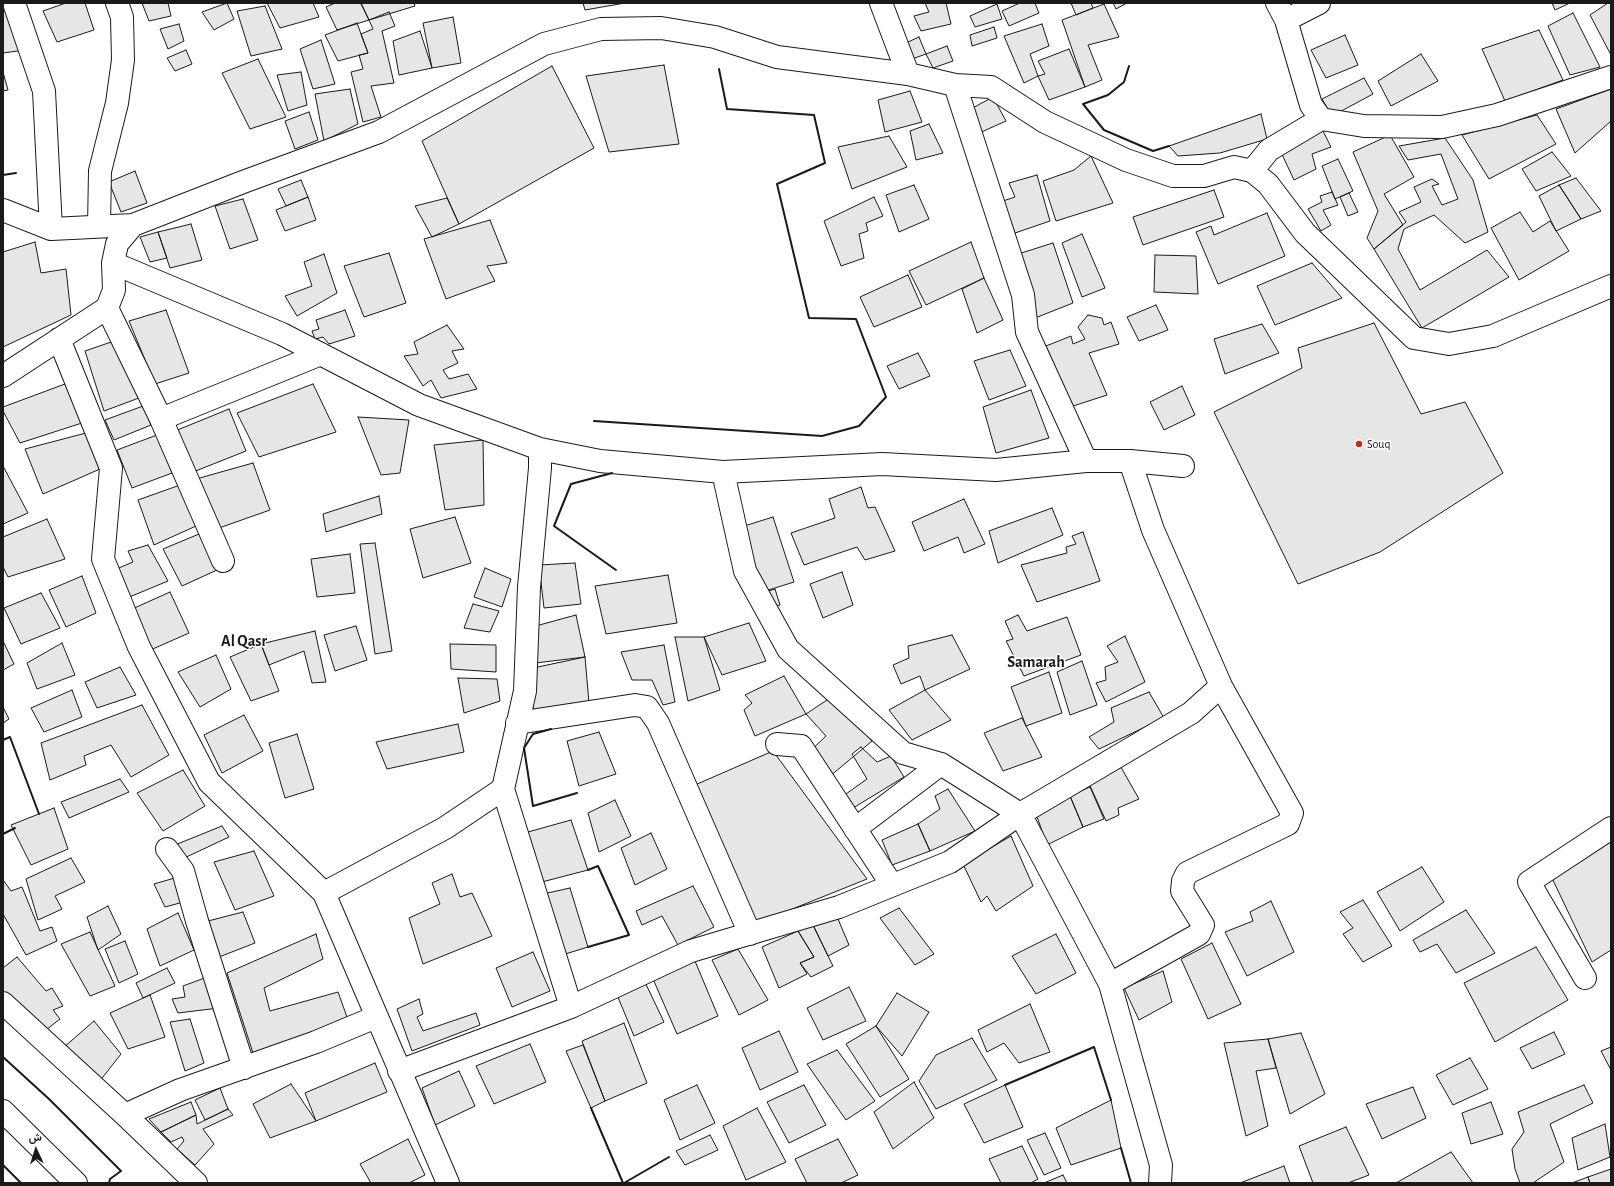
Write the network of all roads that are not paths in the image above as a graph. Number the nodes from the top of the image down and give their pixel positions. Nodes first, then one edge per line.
1 (14, 3) edge
2 (117, 3) edge
3 (881, 3) edge
4 (1319, 3) edge
5 (1281, 11) edge
6 (908, 74) junction
7 (1611, 77) edge
8 (955, 85) junction
9 (1321, 119) junction
10 (1252, 170) junction
11 (3, 210) edge
12 (133, 225) junction
13 (99, 226) junction
14 (51, 229) junction
15 (113, 263) junction
16 (1611, 286) edge
17 (107, 308) junction
18 (59, 339) junction
19 (321, 354) junction
20 (3, 376) edge
21 (161, 420) junction
22 (540, 449) junction
23 (1086, 461) junction
24 (1130, 461) junction
25 (1183, 466) dead end
26 (723, 472) junction
27 (223, 561) dead end
28 (1221, 686) junction
29 (517, 723) junction
30 (777, 744) dead end
31 (941, 764) junction
32 (503, 789) junction
33 (1020, 814) junction
34 (855, 828) junction
35 (1611, 828) edge
36 (167, 849) dead end
37 (892, 885) junction
38 (324, 894) junction
39 (750, 934) junction
40 (1585, 978) dead end
41 (1110, 984) junction
42 (3, 1003) edge
43 (571, 1007) junction
44 (376, 1017) junction
45 (244, 1068) junction
46 (399, 1071) junction
47 (3, 1111) edge
48 (125, 1115) junction
49 (76, 1183) edge
50 (196, 1183) edge
51 (448, 1183) edge
52 (1160, 1183) edge

1 - 14 street
2 - 13 street
3 - 6 street
4 - 5 street
5 - 9 street
6 - 8 street
6 - 12 street
7 - 9 street
8 - 10 street
8 - 23 street
9 - 10 street
10 - 16 street
11 - 14 street
12 - 13 street
12 - 15 street
13 - 14 street
15 - 17 street
15 - 19 street
17 - 18 street
17 - 21 street
18 - 20 street
18 - 38 street
19 - 21 street
19 - 22 street
21 - 27 street
22 - 26 street
22 - 29 street
23 - 24 street
23 - 26 street
24 - 25 street
24 - 28 street
26 - 31 street
28 - 33 street
28 - 41 street
29 - 32 street
29 - 39 street
30 - 34 street
31 - 33 street
31 - 34 street
32 - 38 street
32 - 43 street
33 - 37 street
33 - 41 street
34 - 37 street
35 - 40 street
36 - 45 street
37 - 39 street
38 - 44 street
39 - 43 street
41 - 52 street
42 - 48 street
43 - 46 street
44 - 45 street
44 - 46 street
45 - 48 street
46 - 51 street
47 - 49 street
48 - 50 street

